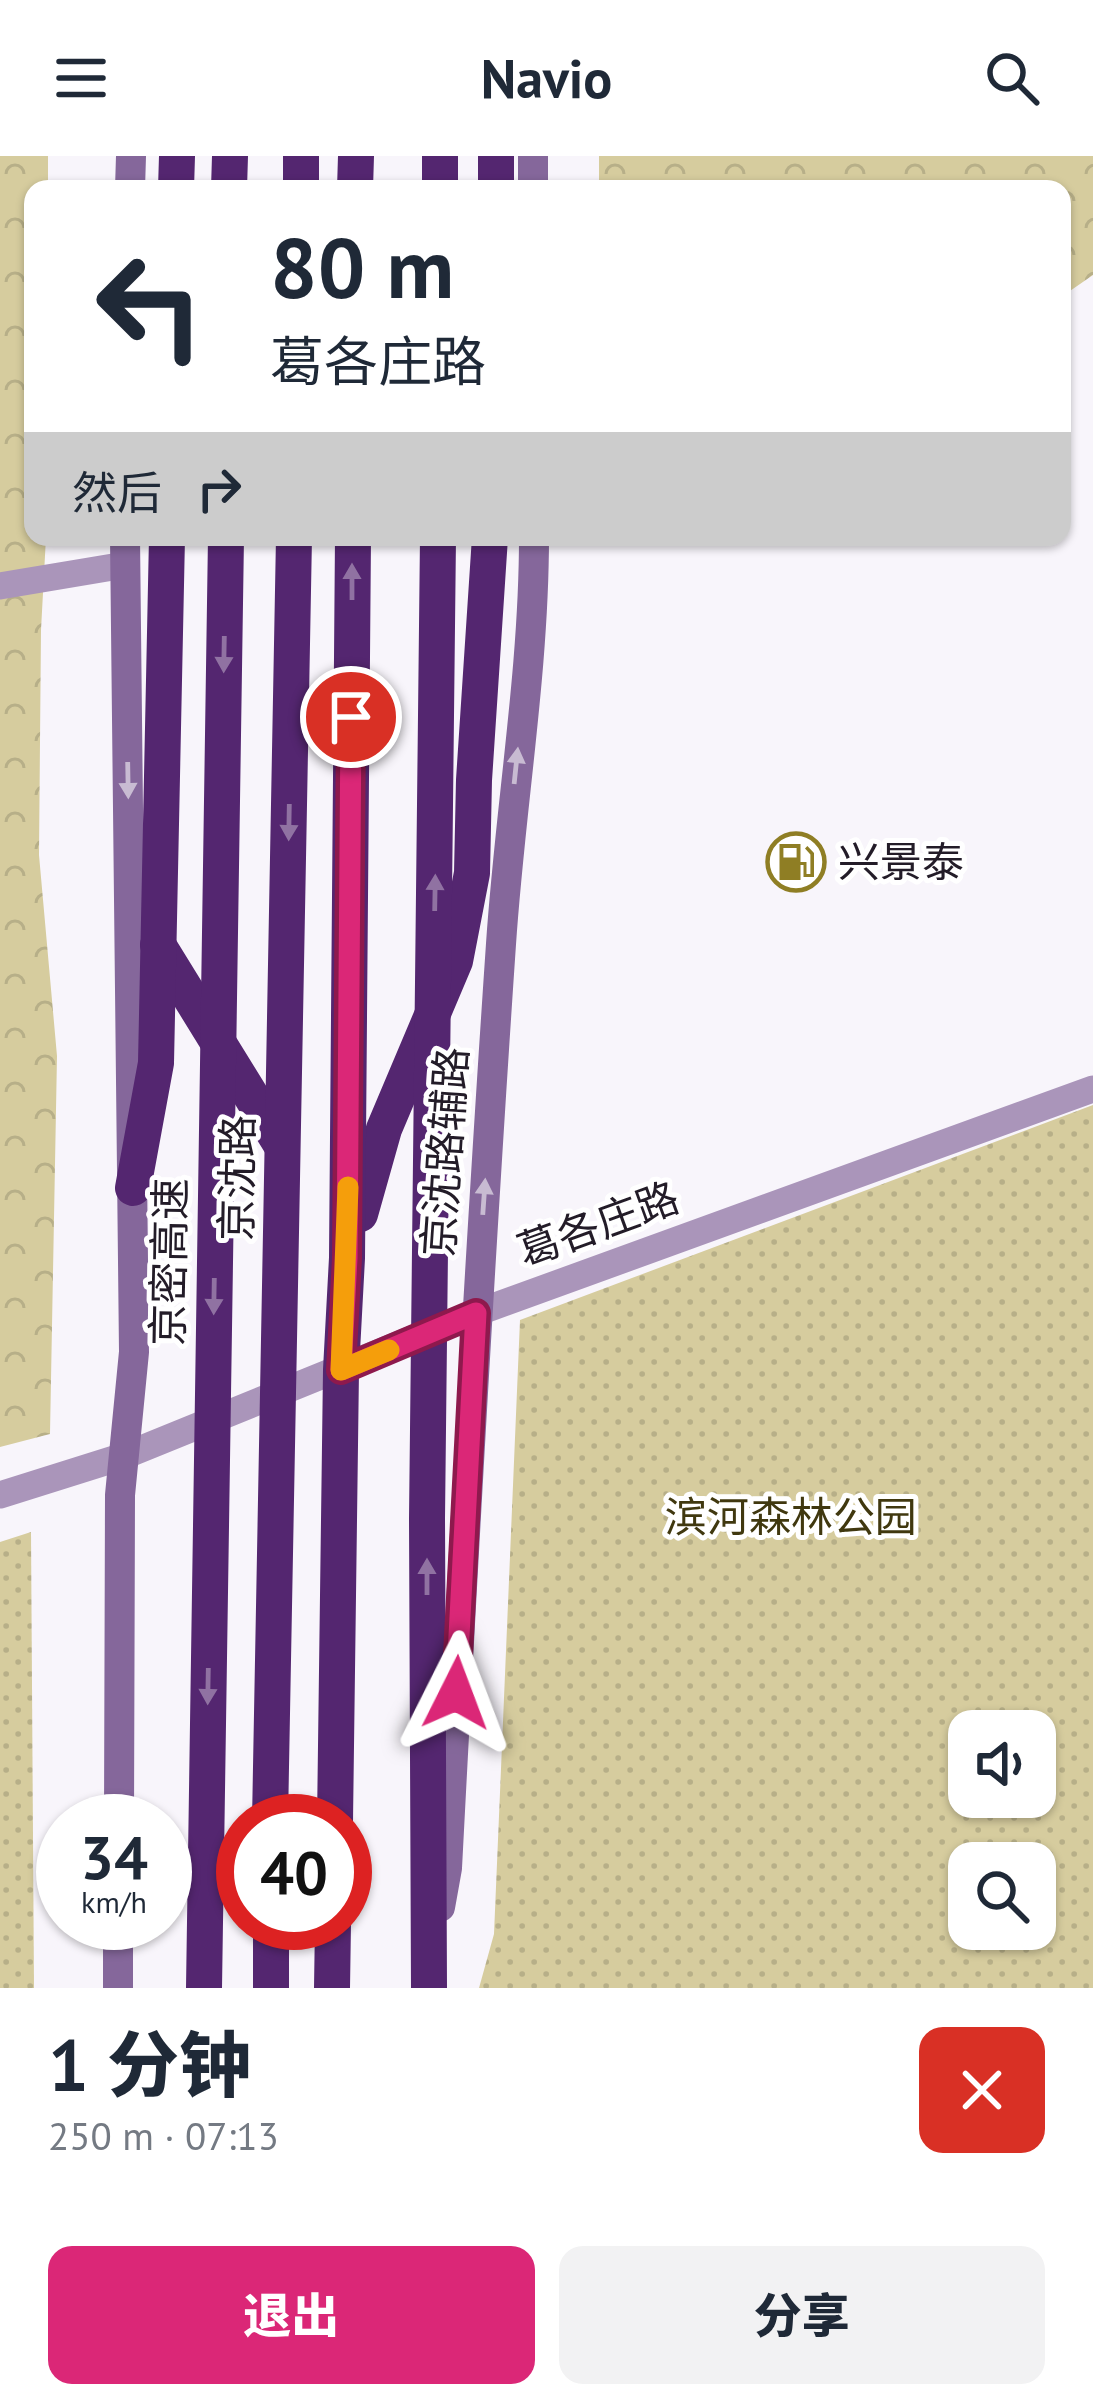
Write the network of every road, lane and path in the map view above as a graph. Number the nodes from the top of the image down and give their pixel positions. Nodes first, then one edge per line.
1 (167, 546) edge
2 (226, 546) edge
3 (294, 546) edge
4 (352, 546) edge
5 (438, 546) edge
6 (489, 546) edge
7 (534, 546) edge
8 (125, 551) edge
9 (0, 586) edge
10 (156, 942) junction
11 (1093, 1089) edge
12 (282, 1146) junction
13 (133, 1189) junction
14 (347, 1258) junction
15 (476, 1313) junction
16 (341, 1370) junction
17 (276, 1395) junction
18 (124, 1456) junction
19 (0, 1495) edge
20 (118, 1794) edge
21 (270, 1794) edge
22 (334, 1794) edge
23 (118, 1950) edge
24 (271, 1950) edge
25 (333, 1950) edge
26 (118, 1988) edge
27 (204, 1988) edge
28 (271, 1988) edge
29 (332, 1988) edge
30 (427, 1988) edge

1 - 10 highway
2 -> 27 highway, 京密高速, bridge
3 -> 12 highway, 京沈路
14 -> 4 highway
30 -> 5 highway, bridge
6 - 14 highway
15 -> 7 street, 京沈路辅路
8 - 9 street
8 -> 13 street
10 - 12 highway
10 - 13 highway
11 - 15 street, 葛各庄路
12 - 17 highway, 京沈路
13 - 18 street
14 - 16 highway
15 - 16 street, 葛各庄路
15 - 30 street, 京沈路辅路
16 - 17 street, 葛各庄路
16 - 22 highway
17 - 18 street, 葛各庄路
17 - 21 highway, 京沈路
18 - 19 street, 葛各庄路
18 - 20 street
23 - 26 street
24 - 28 highway
25 - 29 highway

